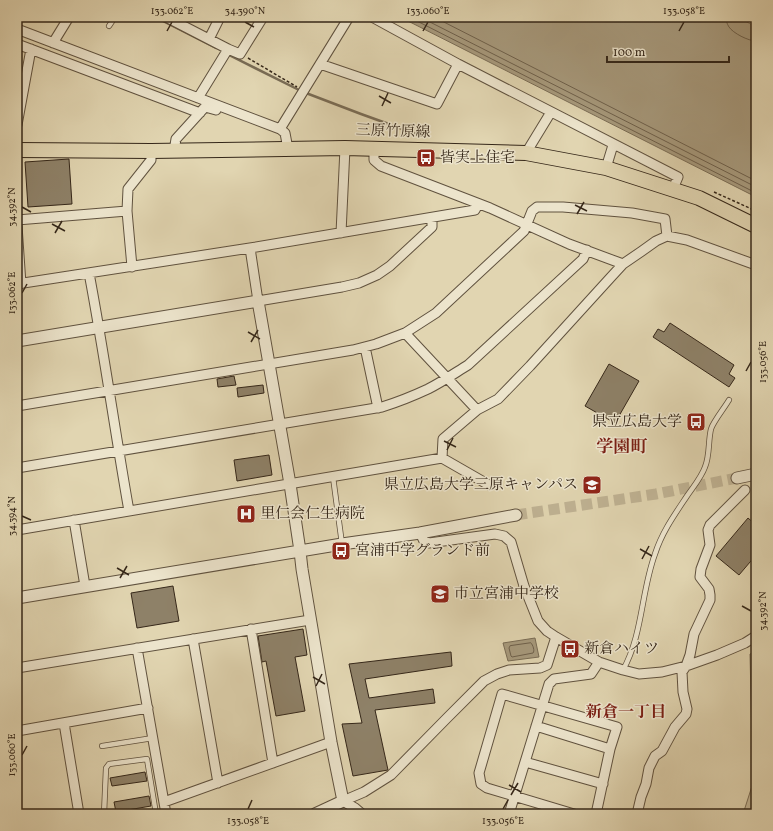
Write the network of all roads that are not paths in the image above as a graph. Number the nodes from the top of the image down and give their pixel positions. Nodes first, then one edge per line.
1 (69, 17) edge
2 (115, 17) edge
3 (166, 17) edge
4 (220, 17) edge
5 (262, 17) edge
6 (349, 17) edge
7 (372, 17) edge
8 (109, 26) dead end
9 (17, 29) edge
10 (209, 39) junction
11 (53, 43) junction
12 (17, 44) edge
13 (228, 49) junction
14 (31, 50) junction
15 (320, 64) junction
16 (458, 64) junction
17 (20, 92) edge
18 (198, 98) junction
19 (203, 110) junction
20 (229, 110) junction
21 (550, 112) junction
22 (17, 125) edge
23 (280, 129) junction
24 (613, 144) junction
25 (345, 148) junction
26 (288, 149) junction
27 (374, 149) junction
28 (17, 150) edge
29 (151, 151) junction
30 (174, 151) junction
31 (526, 153) junction
32 (606, 168) junction
33 (673, 189) junction
34 (478, 204) junction
35 (127, 211) junction
36 (432, 218) junction
37 (17, 220) edge
38 (527, 224) junction
39 (17, 226) edge
40 (756, 226) edge
41 (342, 233) junction
42 (667, 236) junction
43 (250, 248) junction
44 (587, 250) junction
45 (623, 264) junction
46 (756, 265) edge
47 (132, 267) junction
48 (89, 273) junction
49 (19, 284) edge
50 (258, 301) junction
51 (99, 327) junction
52 (405, 333) junction
53 (17, 341) edge
54 (365, 347) junction
55 (269, 364) junction
56 (447, 378) junction
57 (110, 391) junction
58 (729, 400) dead end
59 (17, 406) edge
60 (378, 408) junction
61 (477, 410) junction
62 (279, 424) junction
63 (118, 451) junction
64 (442, 458) junction
65 (17, 468) edge
66 (756, 474) edge
67 (333, 477) junction
68 (737, 478) tunnel mouth
69 (290, 484) junction
70 (489, 485) dead end
71 (745, 490) dead end
72 (129, 511) junction
73 (516, 516) tunnel mouth
74 (74, 520) junction
75 (17, 530) edge
76 (420, 533) junction
77 (342, 544) junction
78 (300, 551) junction
79 (85, 586) junction
80 (17, 598) edge
81 (310, 620) junction
82 (251, 629) junction
83 (756, 636) edge
84 (556, 637) junction
85 (193, 639) junction
86 (137, 648) junction
87 (599, 662) junction
88 (686, 666) junction
89 (17, 668) edge
90 (623, 670) junction
91 (542, 705) junction
92 (148, 708) junction
93 (64, 723) junction
94 (536, 726) junction
95 (17, 730) edge
96 (153, 738) junction
97 (331, 742) junction
98 (102, 746) dead end
99 (610, 749) junction
100 (525, 762) junction
101 (273, 763) junction
102 (218, 783) junction
103 (603, 784) junction
104 (515, 796) junction
105 (343, 801) junction
106 (164, 802) junction
107 (79, 814) edge
108 (104, 814) edge
109 (150, 814) edge
110 (156, 814) edge
111 (166, 814) edge
112 (315, 814) edge
113 (362, 814) edge
114 (509, 814) edge
115 (574, 814) edge
116 (596, 814) edge
117 (637, 814) edge

1 - 11 street
2 - 8 lane
3 - 10 street
4 - 10 street
5 - 13 street
6 - 15 street
7 - 16 street
9 - 11 street
10 - 13 street
11 - 18 street
12 - 14 street
13 - 18 street
14 - 17 street
14 - 19 street
15 - 16 street
15 - 23 street
16 - 21 street
17 - 22 street
18 - 20 street
19 - 20 street
19 - 30 street
20 - 23 street
21 - 24 street
21 - 31 street
23 - 26 street
24 - 32 street
24 - 33 street
25 - 26 main road, 三原竹原線
25 - 27 main road, 三原竹原線
25 - 41 street
26 - 30 main road, 三原竹原線
27 - 31 main road, 三原竹原線
27 - 34 street
28 - 29 main road, 三原竹原線
29 - 30 main road, 三原竹原線
29 - 35 street
31 - 32 main road, 三原竹原線
32 - 33 main road, 三原竹原線
33 - 40 main road, 三原竹原線
34 - 36 street
34 - 38 street
35 - 37 street
35 - 47 street
36 - 41 street
36 - 50 street
38 - 42 street
38 - 44 street
38 - 52 street
39 - 49 street
41 - 43 street
42 - 45 street
42 - 46 street
43 - 47 street
43 - 50 street
44 - 45 street
44 - 56 street
45 - 61 street
47 - 48 street
48 - 49 street
48 - 51 street
50 - 51 street
50 - 55 street
51 - 53 street
51 - 57 street
52 - 54 street
52 - 56 street
54 - 55 street
54 - 60 street
55 - 57 street
55 - 62 street
56 - 60 street
56 - 61 street
57 - 59 street
57 - 63 street
58 - 90 lane
60 - 62 street
61 - 64 street
62 - 63 street
62 - 69 street
63 - 65 street
63 - 72 street
64 - 67 street
64 - 70 street
66 - 68 street
67 - 69 street
67 - 77 lane
69 - 72 street
69 - 78 street
71 - 88 street
72 - 74 street
73 - 76 street
74 - 75 street
74 - 79 street
76 - 77 street
76 - 84 street
77 - 78 street
78 - 79 street
78 - 81 street
79 - 80 street
81 - 82 street
81 - 97 street
82 - 85 street
82 - 101 street
83 - 88 street
84 - 87 street
84 - 105 street
85 - 86 street
85 - 102 street
86 - 89 street
86 - 92 street
87 - 90 street
87 - 91 street
88 - 90 street
88 - 117 street
91 - 94 street
91 - 99 street
91 - 104 street
92 - 93 street
92 - 96 street
93 - 95 street
93 - 107 street
94 - 99 street
94 - 100 street
96 - 98 lane
96 - 106 street
97 - 101 street
97 - 105 street
99 - 103 street
100 - 103 street
100 - 104 street
101 - 102 street
102 - 106 street
103 - 116 street
104 - 114 street
104 - 115 street
105 - 112 street
105 - 113 street
106 - 111 street
108 - 110 lane
109 - 110 lane

